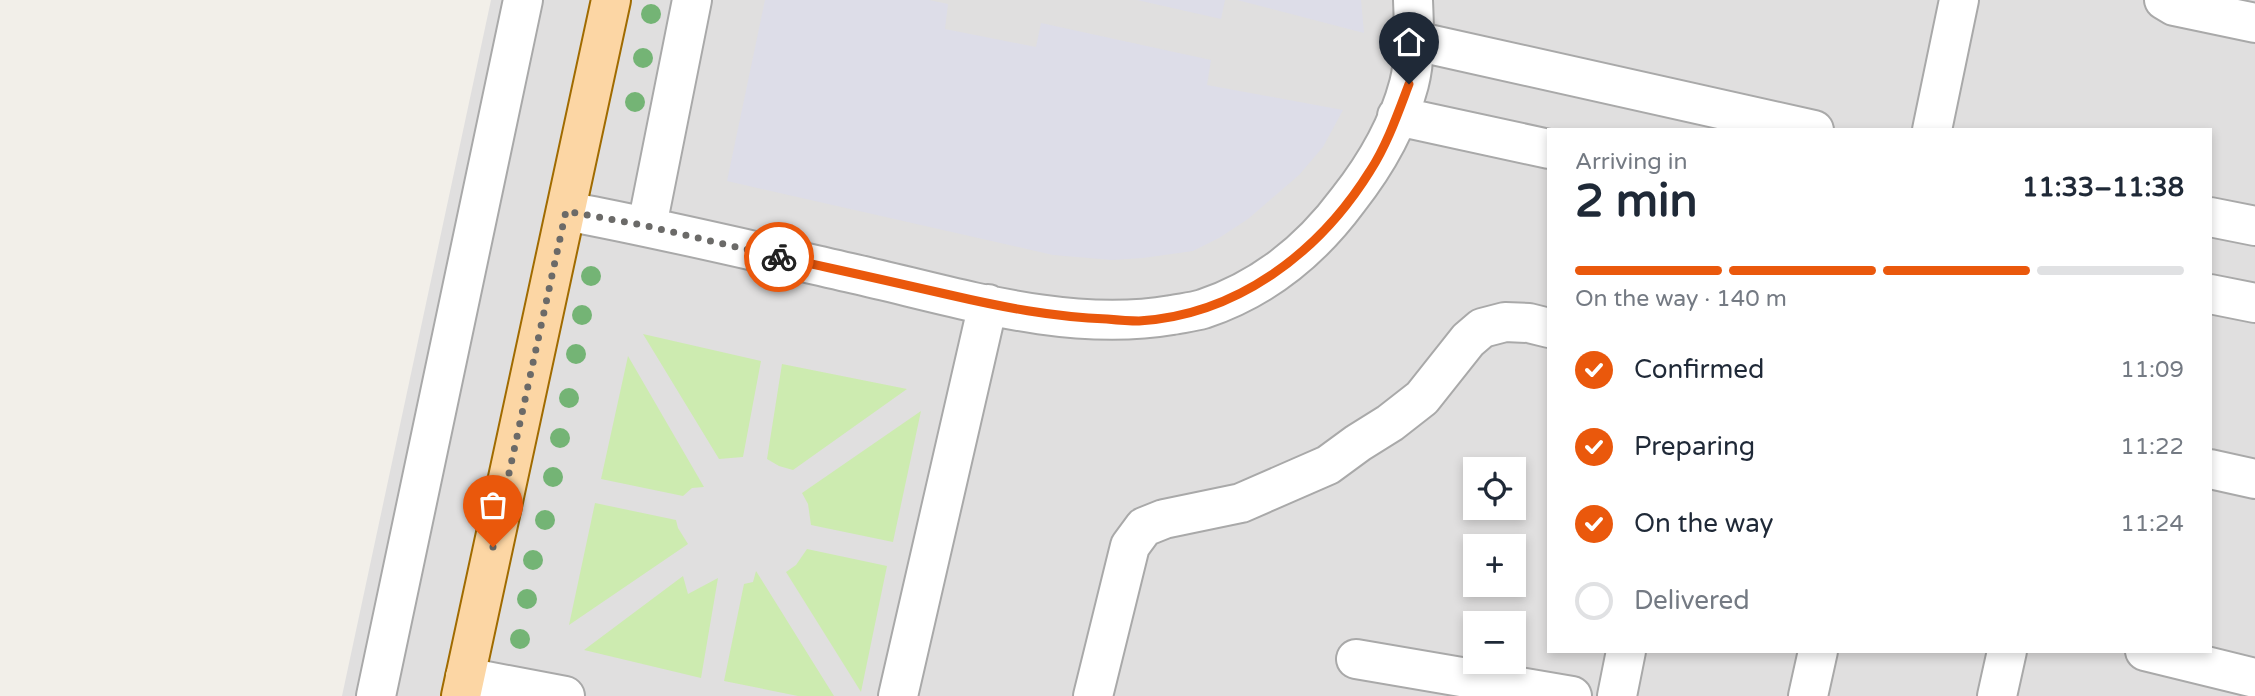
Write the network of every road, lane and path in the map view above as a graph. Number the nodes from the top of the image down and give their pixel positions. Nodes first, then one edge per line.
1 (523, 0) edge
2 (611, 0) edge
3 (692, 0) edge
4 (1413, 0) edge
5 (1959, 0) edge
6 (2164, 0) edge
7 (2255, 23) edge
8 (1415, 41) junction
9 (1397, 116) junction
10 (1805, 128) edge
11 (1932, 128) edge
12 (1547, 149) edge
13 (566, 211) junction
14 (2212, 216) edge
15 (647, 226) junction
16 (2255, 226) edge
17 (2212, 294) edge
18 (2255, 303) edge
19 (988, 304) junction
20 (1547, 328) edge
21 (2212, 469) edge
22 (2255, 480) edge
23 (1626, 653) edge
24 (1818, 653) edge
25 (2007, 653) edge
26 (2153, 653) edge
27 (1356, 659) dead end
28 (2255, 678) edge
29 (463, 686) edge
30 (376, 696) edge
31 (565, 696) edge
32 (898, 696) edge
33 (1093, 696) edge
34 (1572, 696) edge
35 (1617, 696) edge
36 (1808, 696) edge
37 (1997, 696) edge

1 - 30 street
2 - 13 main road
3 - 15 street
4 - 8 street
5 - 11 street
6 - 7 street
8 - 9 street
8 - 10 street
9 - 12 street
9 - 19 street
13 - 15 street
13 - 29 main road
14 - 16 street
15 - 19 street
17 - 18 street
19 - 32 street
20 - 33 street
21 - 22 street
23 - 35 street
24 - 36 street
25 - 37 street
26 - 28 street
27 - 34 street
29 - 31 street

